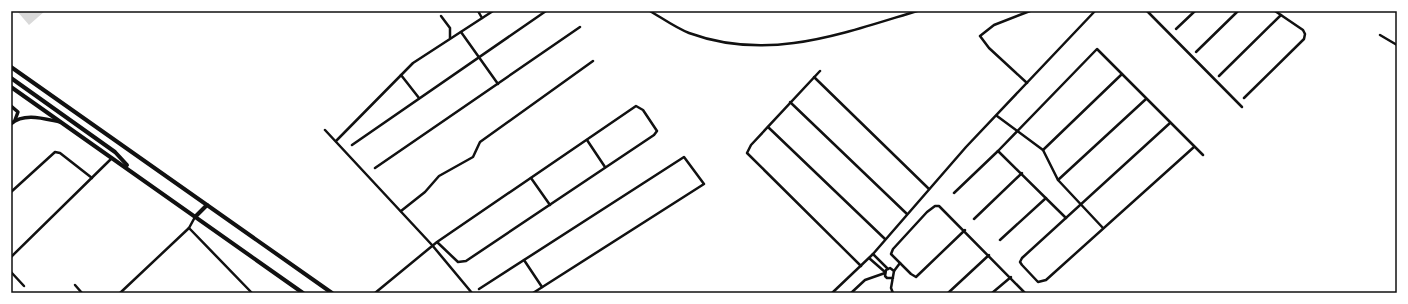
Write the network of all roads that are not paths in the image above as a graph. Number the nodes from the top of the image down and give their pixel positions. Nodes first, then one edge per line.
1 (478, 11) edge
2 (493, 11) edge
3 (546, 11) edge
4 (650, 11) edge
5 (917, 11) edge
6 (1030, 11) edge
7 (1095, 11) edge
8 (1147, 11) edge
9 (1195, 11) edge
10 (1238, 11) edge
11 (1275, 11) edge
12 (1281, 15) junction
13 (441, 16) dead end
14 (482, 18) junction
15 (580, 27) dead end
16 (1176, 30) dead end
17 (461, 32) junction
18 (1380, 35) dead end
19 (450, 39) junction
20 (1397, 45) edge
21 (1196, 52) dead end
22 (479, 57) junction
23 (593, 61) dead end
24 (11, 67) edge
25 (820, 71) dead end
26 (1122, 74) junction
27 (401, 75) junction
28 (1219, 76) dead end
29 (814, 77) junction
30 (11, 78) edge
31 (1027, 83) junction
32 (498, 84) junction
33 (11, 87) edge
34 (419, 98) junction
35 (1244, 98) dead end
36 (1146, 99) junction
37 (790, 102) junction
38 (11, 106) edge
39 (1242, 107) dead end
40 (997, 116) junction
41 (12, 122) edge
42 (61, 122) junction
43 (1170, 123) junction
44 (768, 127) junction
45 (326, 130) dead end
46 (1016, 132) junction
47 (587, 140) junction
48 (336, 141) junction
49 (352, 145) dead end
50 (1194, 147) junction
51 (1043, 150) junction
52 (998, 151) junction
53 (1203, 155) dead end
54 (112, 157) junction
55 (605, 167) junction
56 (375, 168) dead end
57 (134, 173) junction
58 (1022, 173) junction
59 (92, 178) junction
60 (531, 178) junction
61 (1058, 180) junction
62 (929, 189) junction
63 (11, 192) edge
64 (954, 194) dead end
65 (1046, 198) junction
66 (1082, 204) junction
67 (207, 205) junction
68 (550, 205) junction
69 (401, 211) junction
70 (907, 214) junction
71 (195, 217) junction
72 (1066, 218) junction
73 (974, 219) dead end
74 (189, 228) junction
75 (1103, 228) junction
76 (965, 230) junction
77 (885, 240) junction
78 (1000, 240) dead end
79 (437, 242) junction
80 (432, 245) junction
81 (873, 254) junction
82 (989, 255) junction
83 (11, 257) edge
84 (869, 258) junction
85 (524, 260) junction
86 (900, 263) junction
87 (861, 266) junction
88 (888, 269) junction
89 (894, 271) junction
90 (11, 272) edge
91 (885, 273) junction
92 (1011, 277) junction
93 (893, 278) junction
94 (75, 285) dead end
95 (24, 286) dead end
96 (542, 287) junction
97 (479, 290) dead end
98 (82, 293) edge
99 (120, 293) edge
100 (252, 293) edge
101 (303, 293) edge
102 (332, 293) edge
103 (375, 293) edge
104 (472, 293) edge
105 (533, 293) edge
106 (832, 293) edge
107 (851, 293) edge
108 (893, 293) edge
109 (948, 293) edge
110 (992, 293) edge
111 (1025, 293) edge

1 - 14 street
2 - 14 street
3 - 22 street
4 - 5 street
6 - 31 street
7 - 31 street
8 - 39 street
9 - 16 street
10 - 21 street
11 - 12 street
12 - 28 street
12 - 35 street
13 - 19 street
14 - 17 street
15 - 32 street
17 - 19 street
17 - 22 street
18 - 20 street
19 - 27 street
22 - 32 street
22 - 34 street
23 - 69 street
24 - 67 main road
25 - 29 street
26 - 36 street
26 - 46 street
26 - 51 street
27 - 34 street
27 - 48 street
29 - 37 street
29 - 62 street
30 - 57 main road
31 - 40 street
32 - 56 street
33 - 42 main road
34 - 49 street
36 - 43 street
36 - 61 street
37 - 44 street
37 - 70 street
38 - 41 main road
40 - 46 street
40 - 62 street
41 - 42 main road
42 - 54 main road
43 - 50 street
43 - 66 street
44 - 77 street
44 - 87 street
45 - 48 street
46 - 51 street
46 - 52 street
47 - 55 street
47 - 55 street
47 - 60 street
48 - 69 street
50 - 53 street
50 - 75 street
51 - 61 street
52 - 58 street
52 - 64 street
54 - 57 main road
54 - 59 street
55 - 68 street
57 - 71 main road
58 - 65 street
58 - 73 street
59 - 63 street
59 - 83 street
60 - 68 street
60 - 79 street
61 - 66 street
62 - 70 street
65 - 72 street
65 - 78 street
66 - 72 street
66 - 75 street
67 - 71 main road
67 - 102 main road
68 - 79 street
69 - 80 street
70 - 77 street
71 - 74 street
71 - 101 main road
72 - 75 street
74 - 99 street
74 - 100 street
76 - 82 street
76 - 86 street
76 - 86 street
77 - 81 street
79 - 80 street
80 - 103 street
80 - 104 street
81 - 84 street
81 - 88 street
82 - 92 street
82 - 109 street
84 - 87 street
84 - 91 street
85 - 96 street
85 - 96 street
85 - 97 street
86 - 89 street
87 - 106 street
88 - 89 street
88 - 91 street
89 - 93 street
90 - 95 street
91 - 93 street
91 - 107 street
92 - 110 street
92 - 111 street
93 - 108 street
94 - 98 street
96 - 105 street

